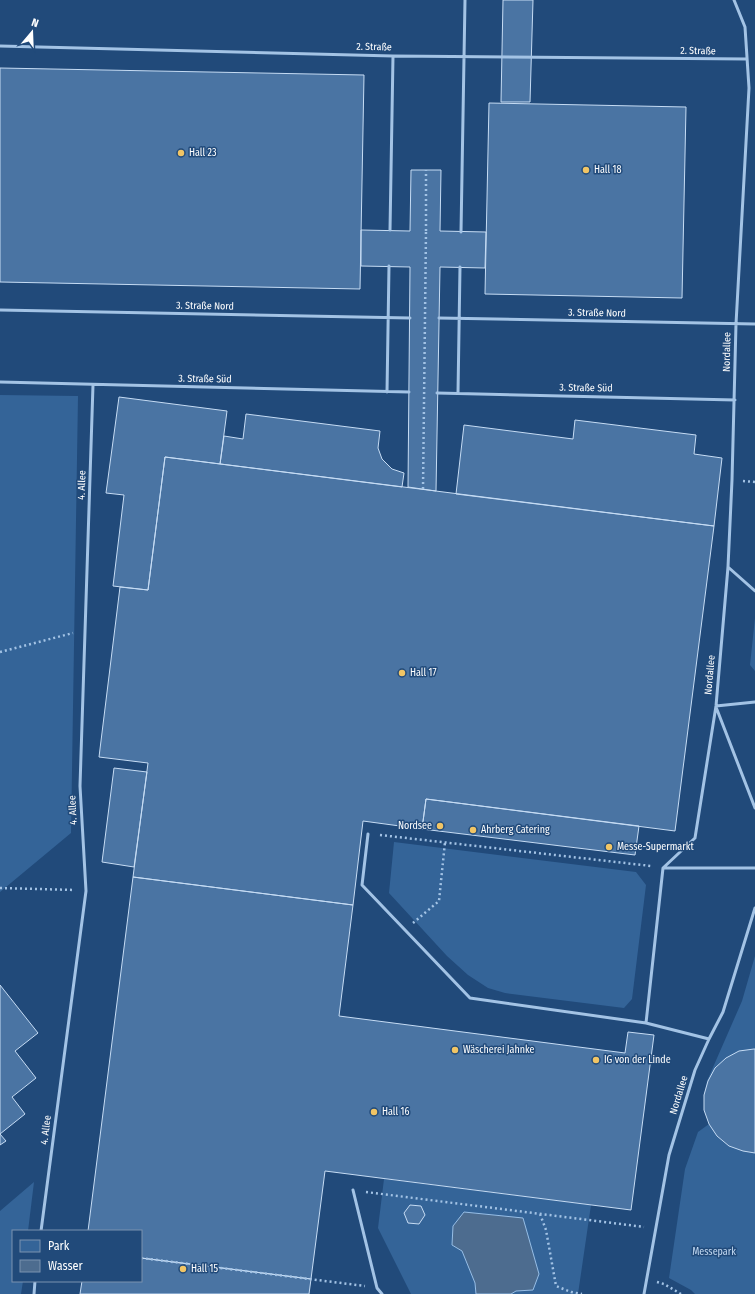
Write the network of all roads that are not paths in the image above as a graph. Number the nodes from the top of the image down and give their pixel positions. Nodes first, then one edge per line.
1 (465, 0) edge
2 (734, 0) edge
3 (0, 46) edge
4 (394, 56) junction
5 (464, 56) junction
6 (747, 59) junction
7 (390, 230) dead end
8 (461, 232) dead end
9 (389, 266) dead end
10 (460, 268) dead end
11 (0, 310) edge
12 (388, 318) junction
13 (410, 318) dead end
14 (439, 318) dead end
15 (459, 319) junction
16 (736, 324) junction
17 (755, 324) edge
18 (0, 382) edge
19 (93, 384) junction
20 (387, 392) junction
21 (409, 392) dead end
22 (437, 393) dead end
23 (458, 393) junction
24 (734, 400) junction
25 (728, 566) junction
26 (755, 591) edge
27 (755, 702) edge
28 (716, 706) junction
29 (755, 808) edge
30 (368, 834) road end
31 (663, 868) junction
32 (755, 868) edge
33 (755, 908) edge
34 (646, 1023) junction
35 (709, 1039) junction
36 (353, 1190) road end
37 (41, 1230) edge
38 (35, 1282) edge
39 (34, 1294) edge
40 (382, 1294) edge
41 (644, 1294) edge

1 - 5 lane
2 - 6 lane, Nordallee
3 - 4 lane, 2. Straße
4 - 5 lane, 2. Straße
4 - 7 lane
5 - 6 lane, 2. Straße
5 - 8 lane
6 - 16 lane, Nordallee
9 - 12 lane
10 - 15 lane
11 - 12 lane, 3. Straße Nord
12 - 13 lane, 3. Straße Nord
12 - 20 lane
14 - 15 lane, 3. Straße Nord
15 - 16 lane, 3. Straße Nord
15 - 23 lane
16 - 17 lane, 3. Straße Nord
16 - 24 lane, Nordallee
18 - 19 lane, 3. Straße Süd
19 - 20 lane, 3. Straße Süd
19 - 37 lane, 4. Allee
20 - 21 lane, 3. Straße Süd
22 - 23 lane, 3. Straße Süd
23 - 24 lane, 3. Straße Süd
24 - 25 lane, Nordallee
25 - 26 lane
25 - 28 lane, Nordallee
27 - 28 lane
28 - 29 lane, Nordallee
28 - 31 lane, Nordallee
30 - 34 lane
31 - 32 lane
31 - 34 lane
33 - 35 lane, Nordallee
34 - 35 lane
35 - 41 lane, Nordallee
36 - 40 lane
38 - 39 lane

